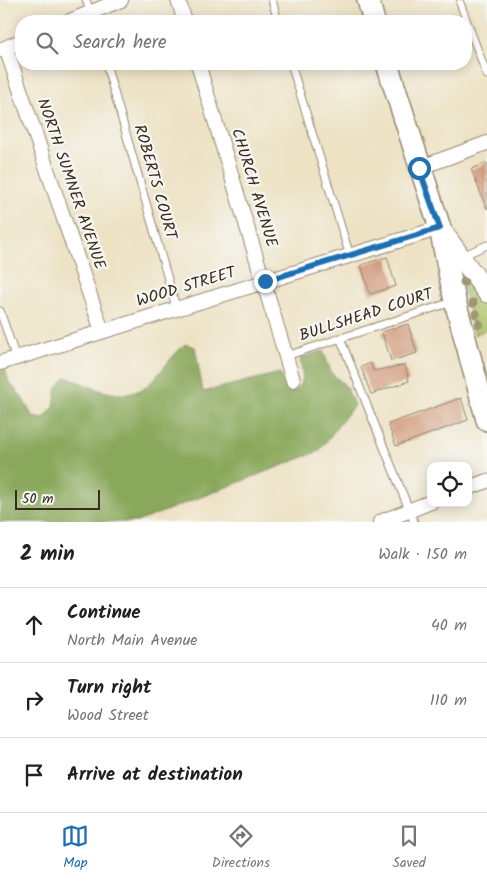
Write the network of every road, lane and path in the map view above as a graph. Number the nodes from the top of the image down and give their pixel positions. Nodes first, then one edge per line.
1 (121, 0) edge
2 (178, 0) edge
3 (272, 0) edge
4 (368, 0) edge
5 (460, 3) dead end
6 (91, 11) edge
7 (183, 15) edge
8 (276, 15) edge
9 (372, 15) edge
10 (464, 15) edge
11 (472, 35) edge
12 (15, 44) edge
13 (3, 49) edge
14 (108, 70) edge
15 (200, 70) edge
16 (293, 70) edge
17 (389, 70) edge
18 (487, 75) edge
19 (487, 143) edge
20 (419, 168) junction
21 (440, 228) junction
22 (487, 245) edge
23 (350, 256) junction
24 (462, 256) junction
25 (265, 281) junction
26 (487, 293) edge
27 (455, 301) junction
28 (176, 307) junction
29 (0, 311) edge
30 (102, 331) junction
31 (340, 338) junction
32 (286, 356) junction
33 (16, 358) junction
34 (0, 363) edge
35 (293, 380) dead end
36 (487, 420) edge
37 (487, 481) edge
38 (472, 487) edge
39 (427, 505) edge
40 (412, 516) edge
41 (380, 522) edge

1 - 6 street
2 - 7 street
3 - 8 lane
4 - 9 main road
5 - 10 lane
11 - 18 lane
12 - 13 street
13 - 30 street, NORTH SUMNER AVENUE
14 - 28 lane, ROBERTS COURT
15 - 25 street, CHURCH AVENUE
16 - 23 lane
17 - 20 main road
19 - 20 street
20 - 21 main road
21 - 23 street, WOOD STREET
21 - 24 main road
21 - 27 main road
22 - 24 lane
23 - 25 street, WOOD STREET
24 - 26 main road
25 - 28 street, WOOD STREET
25 - 32 street, CHURCH AVENUE
27 - 31 lane, BULLSHEAD COURT
27 - 36 main road
28 - 30 street, WOOD STREET
29 - 33 lane
30 - 33 street, WOOD STREET
31 - 32 lane, BULLSHEAD COURT
31 - 40 lane
32 - 35 street, CHURCH AVENUE
33 - 34 street, WOOD STREET
37 - 38 street
39 - 40 street
40 - 41 street

